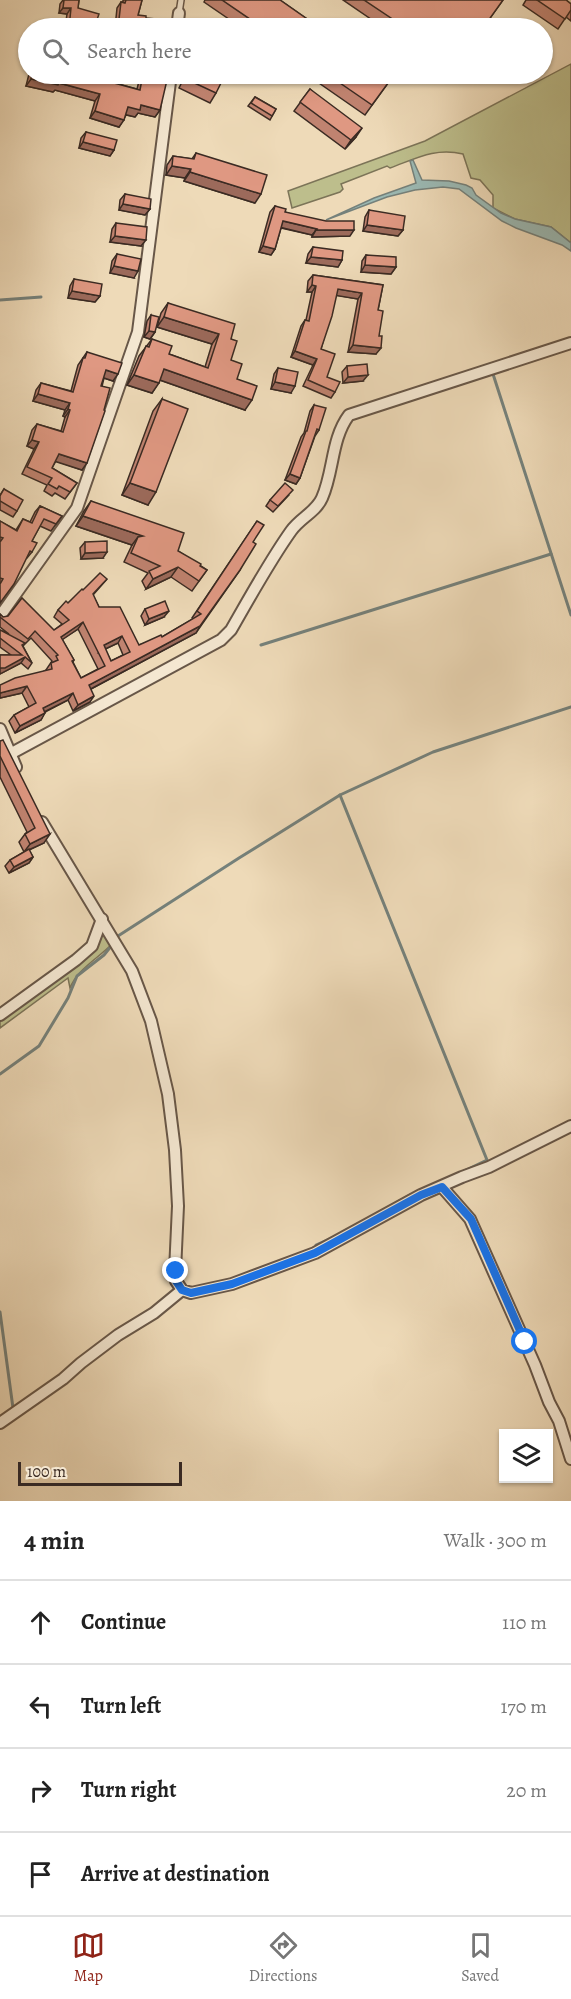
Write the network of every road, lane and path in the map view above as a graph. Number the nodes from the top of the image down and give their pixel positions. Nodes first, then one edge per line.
1 (181, 0) edge
2 (179, 13) joint
3 (178, 18) edge
4 (170, 84) edge
5 (571, 344) edge
6 (0, 616) edge
7 (0, 729) edge
8 (10, 754) junction
9 (18, 774) edge
10 (39, 816) edge
11 (102, 919) junction
12 (0, 1015) edge
13 (571, 1126) edge
14 (442, 1187) junction
15 (182, 1290) junction
16 (0, 1423) edge
17 (571, 1459) edge

1 - 2 lane
2 - 3 street
4 - 6 street
5 - 8 street
7 - 8 street
8 - 9 street
10 - 11 street
11 - 12 street
11 - 15 street
13 - 14 street
14 - 15 street
14 - 17 street
15 - 16 street

